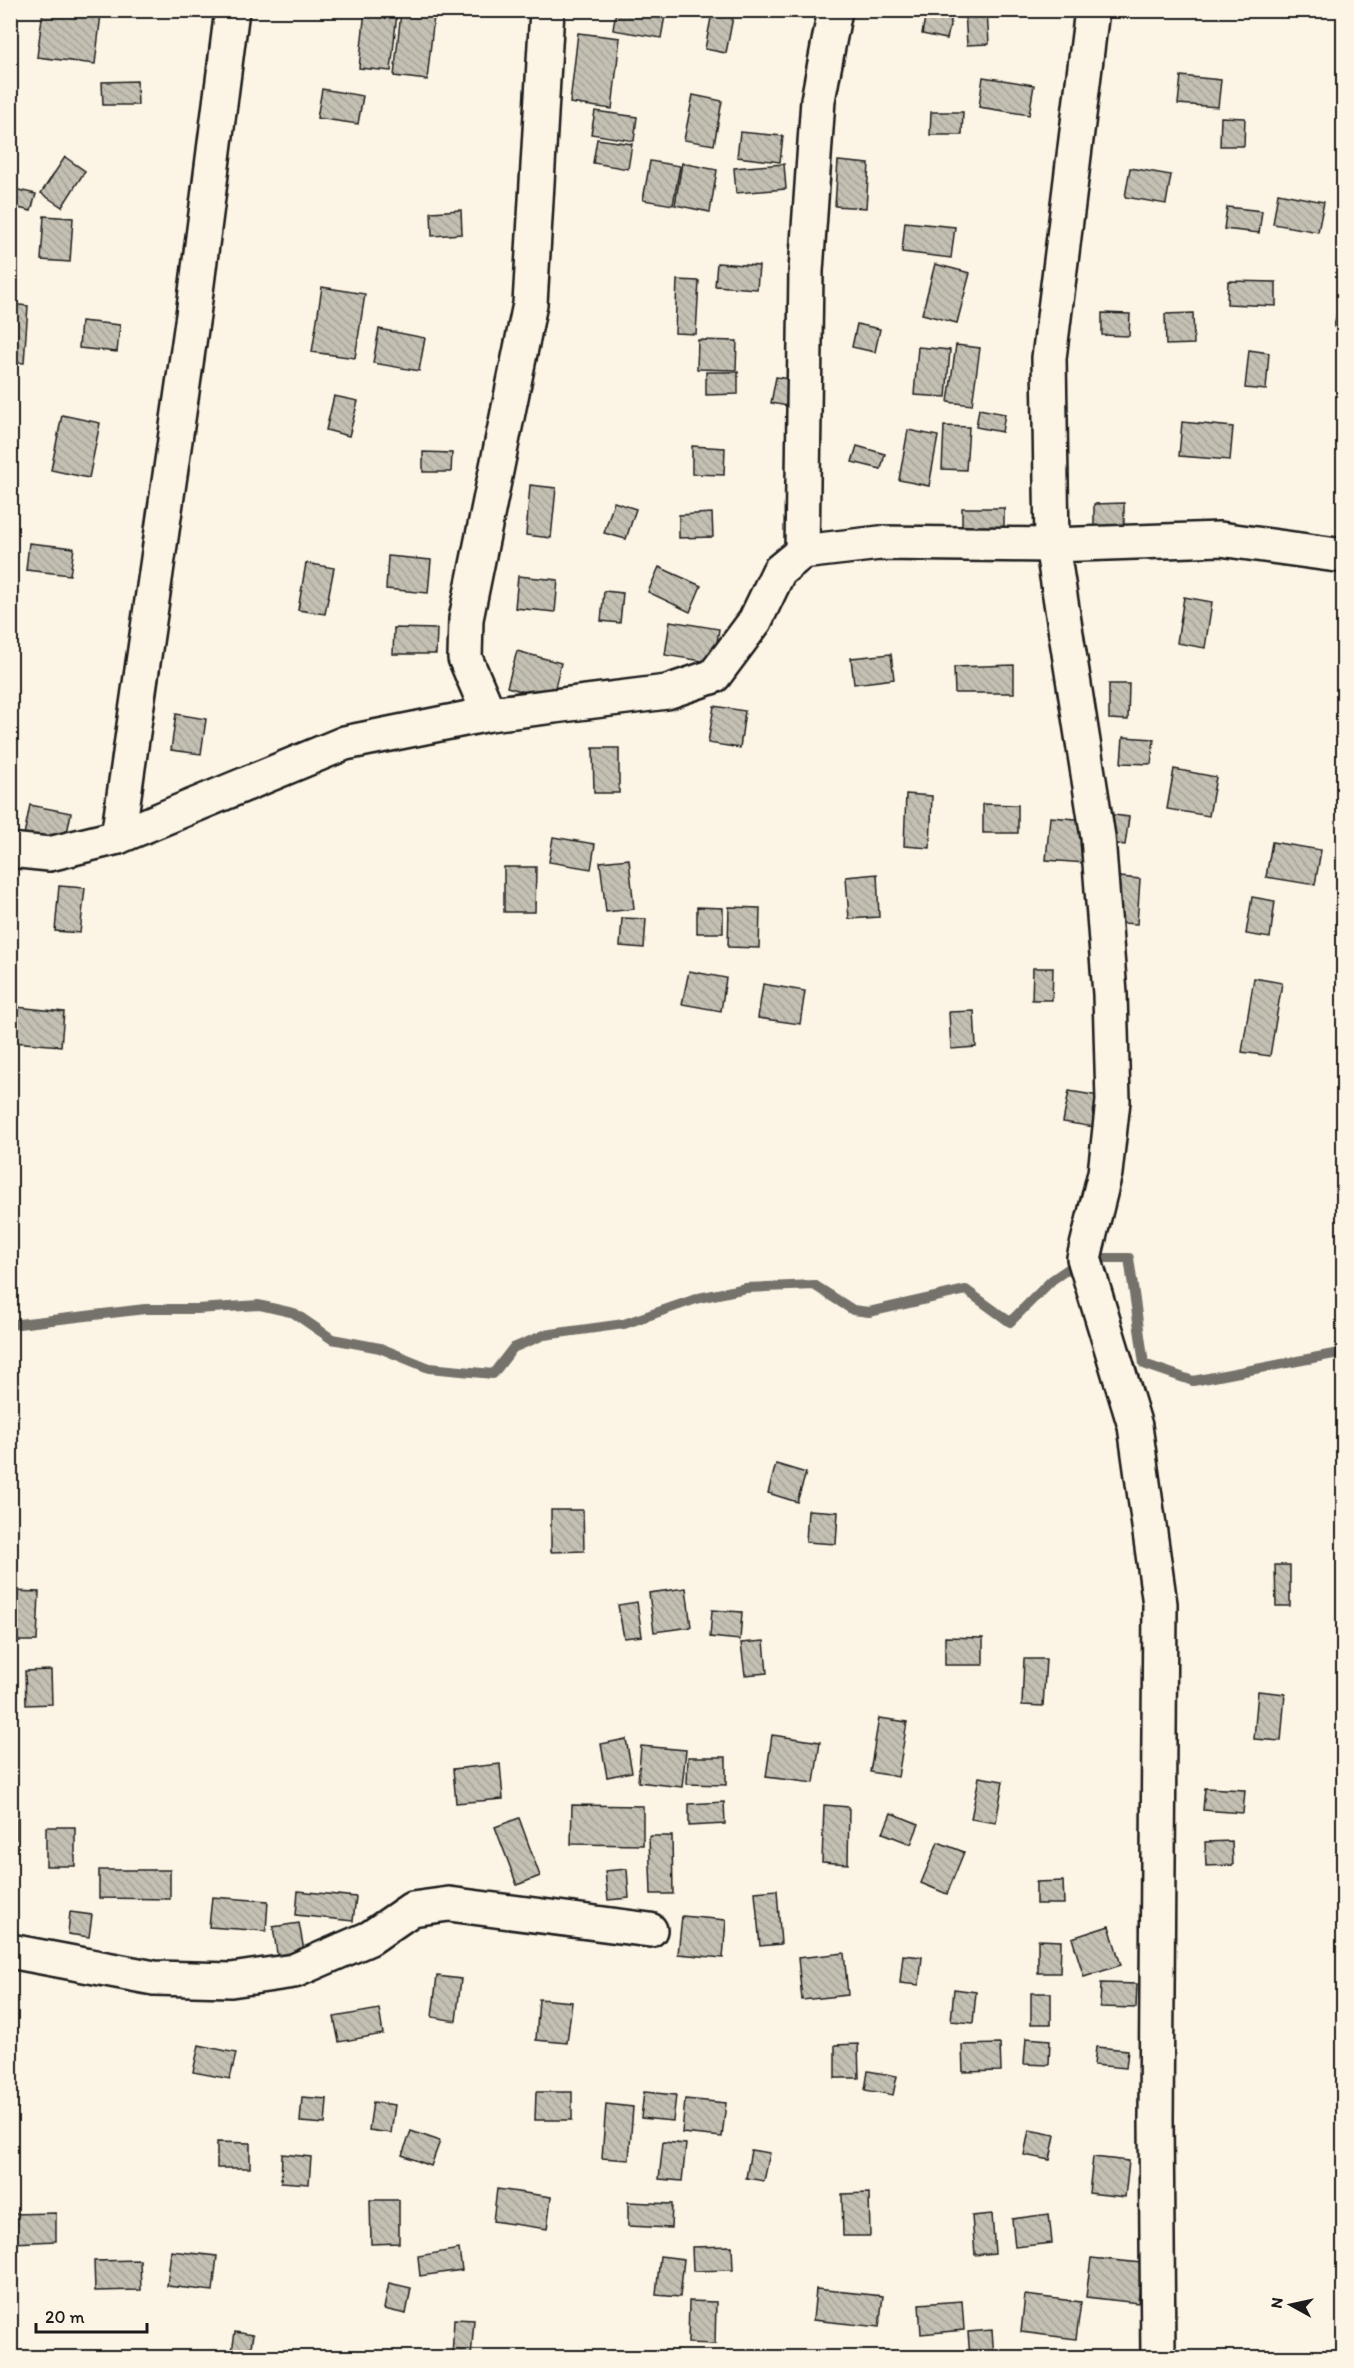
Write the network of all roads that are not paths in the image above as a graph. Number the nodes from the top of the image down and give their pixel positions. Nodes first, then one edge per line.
1 (232, 10) edge
2 (547, 10) edge
3 (835, 10) edge
4 (1092, 10) edge
5 (1052, 545) junction
6 (802, 552) junction
7 (1344, 556) edge
8 (489, 714) junction
9 (118, 837) junction
10 (10, 850) edge
11 (650, 1930) dead end
12 (10, 1951) edge
13 (1158, 2358) edge

1 - 9 street
2 - 8 street
3 - 6 street
4 - 5 street
5 - 6 street
5 - 7 street
5 - 13 street
6 - 8 street
8 - 9 street
9 - 10 street
11 - 12 street

